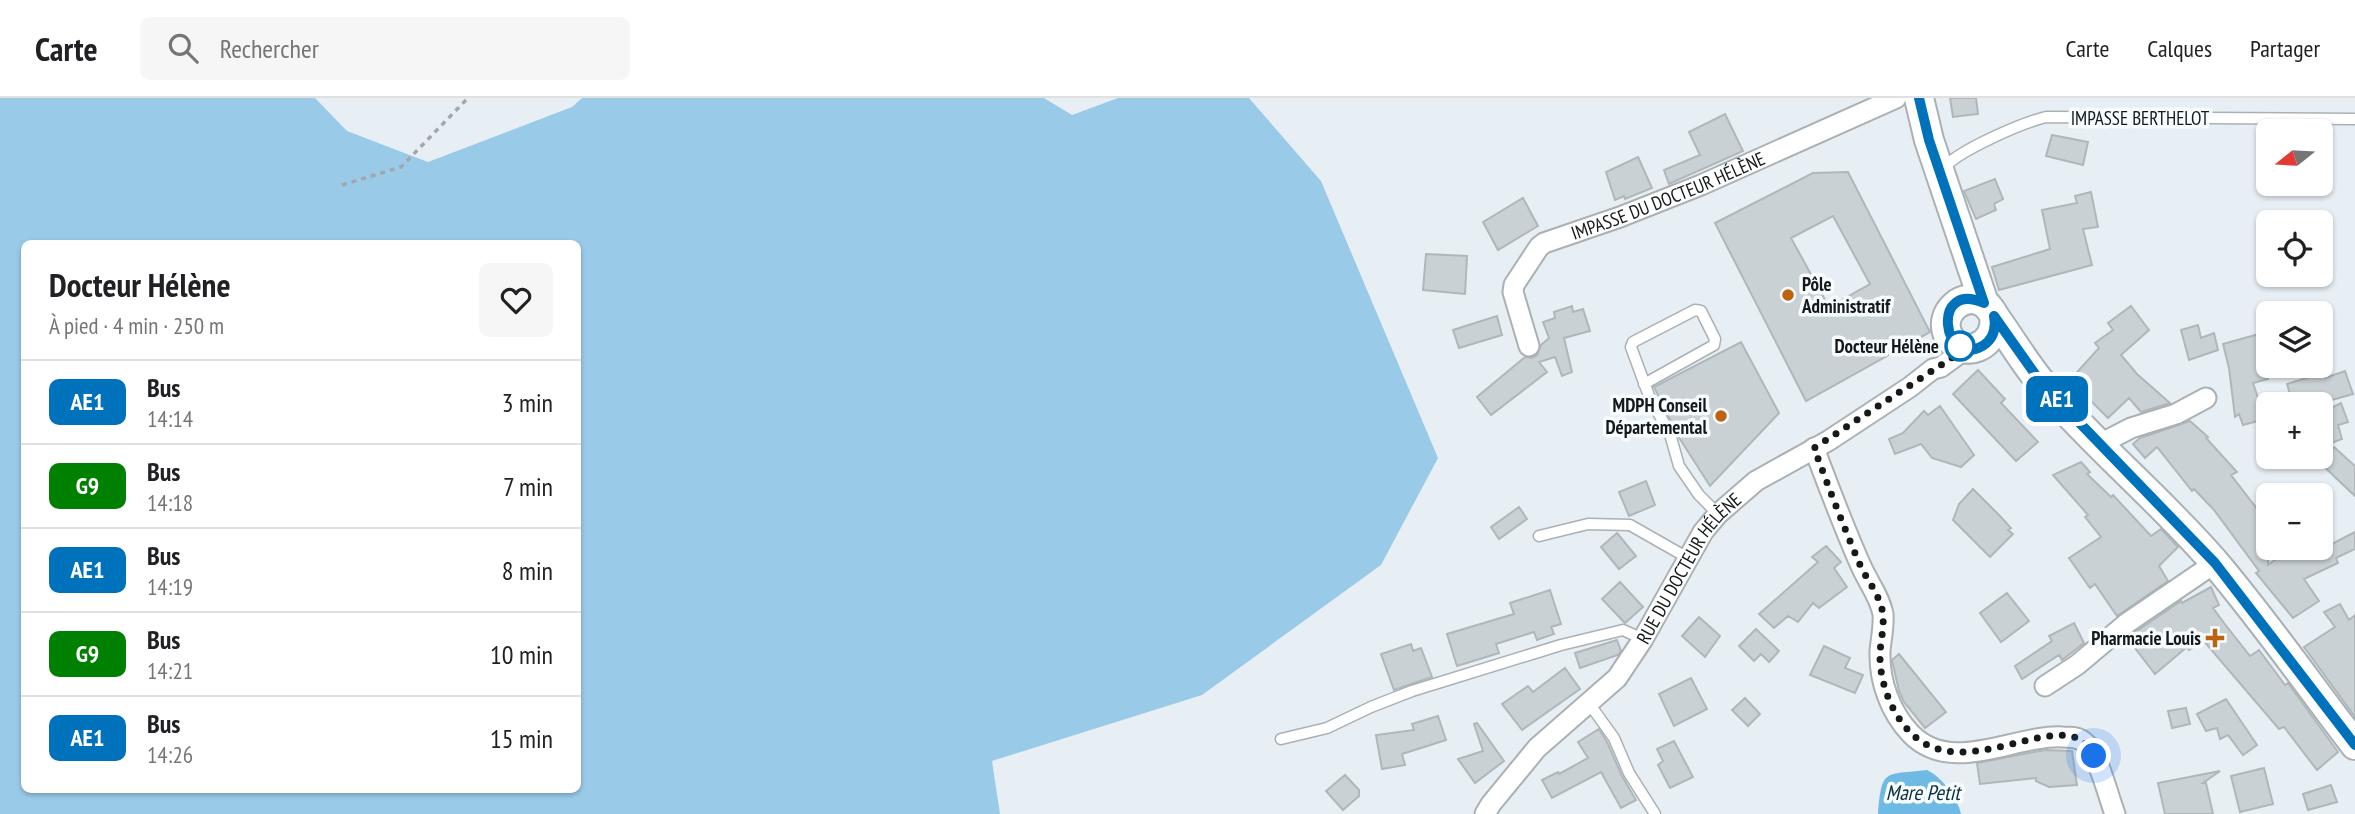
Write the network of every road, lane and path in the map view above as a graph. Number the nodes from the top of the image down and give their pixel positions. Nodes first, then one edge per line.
1 (468, 98) edge
2 (1896, 98) edge
3 (1919, 98) edge
4 (2355, 119) edge
5 (1940, 173) junction
6 (342, 185) dead end
7 (1968, 254) junction
8 (1989, 310) junction
9 (1950, 313) junction
10 (1529, 345) dead end
11 (1972, 348) junction
12 (1933, 369) junction
13 (1644, 384) junction
14 (2042, 384) junction
15 (2206, 398) dead end
16 (2100, 444) junction
17 (1814, 448) junction
18 (1718, 514) junction
19 (1539, 536) dead end
20 (1688, 558) junction
21 (2215, 563) junction
22 (1643, 639) junction
23 (2045, 686) dead end
24 (1588, 702) junction
25 (1281, 739) dead end
26 (2355, 745) edge
27 (1485, 814) edge
28 (1655, 814) edge
29 (2115, 814) edge

1 - 6 path
2 - 10 street, IMPASSE DU DOCTEUR HÉLÈNE
3 - 5 main road
4 - 5 lane, IMPASSE BERTHELOT
5 - 7 main road
7 - 8 main road
7 - 9 main road
8 - 9 main road
8 - 11 main road
8 - 14 main road
9 - 11 main road
9 - 12 street
11 - 12 street, RUE DU DOCTEUR HÉLÈNE
11 - 14 main road
12 - 17 street, RUE DU DOCTEUR HÉLÈNE
13 - 13 lane
13 - 18 lane
14 - 16 main road
15 - 16 street
16 - 21 main road
17 - 18 street, RUE DU DOCTEUR HÉLÈNE
17 - 29 street
18 - 20 street, RUE DU DOCTEUR HÉLÈNE
19 - 20 lane
20 - 22 street, RUE DU DOCTEUR HÉLÈNE
21 - 23 street
21 - 26 main road
22 - 24 street, RUE DU DOCTEUR HÉLÈNE
22 - 25 lane
24 - 27 street, RUE DU DOCTEUR HÉLÈNE
24 - 28 lane

